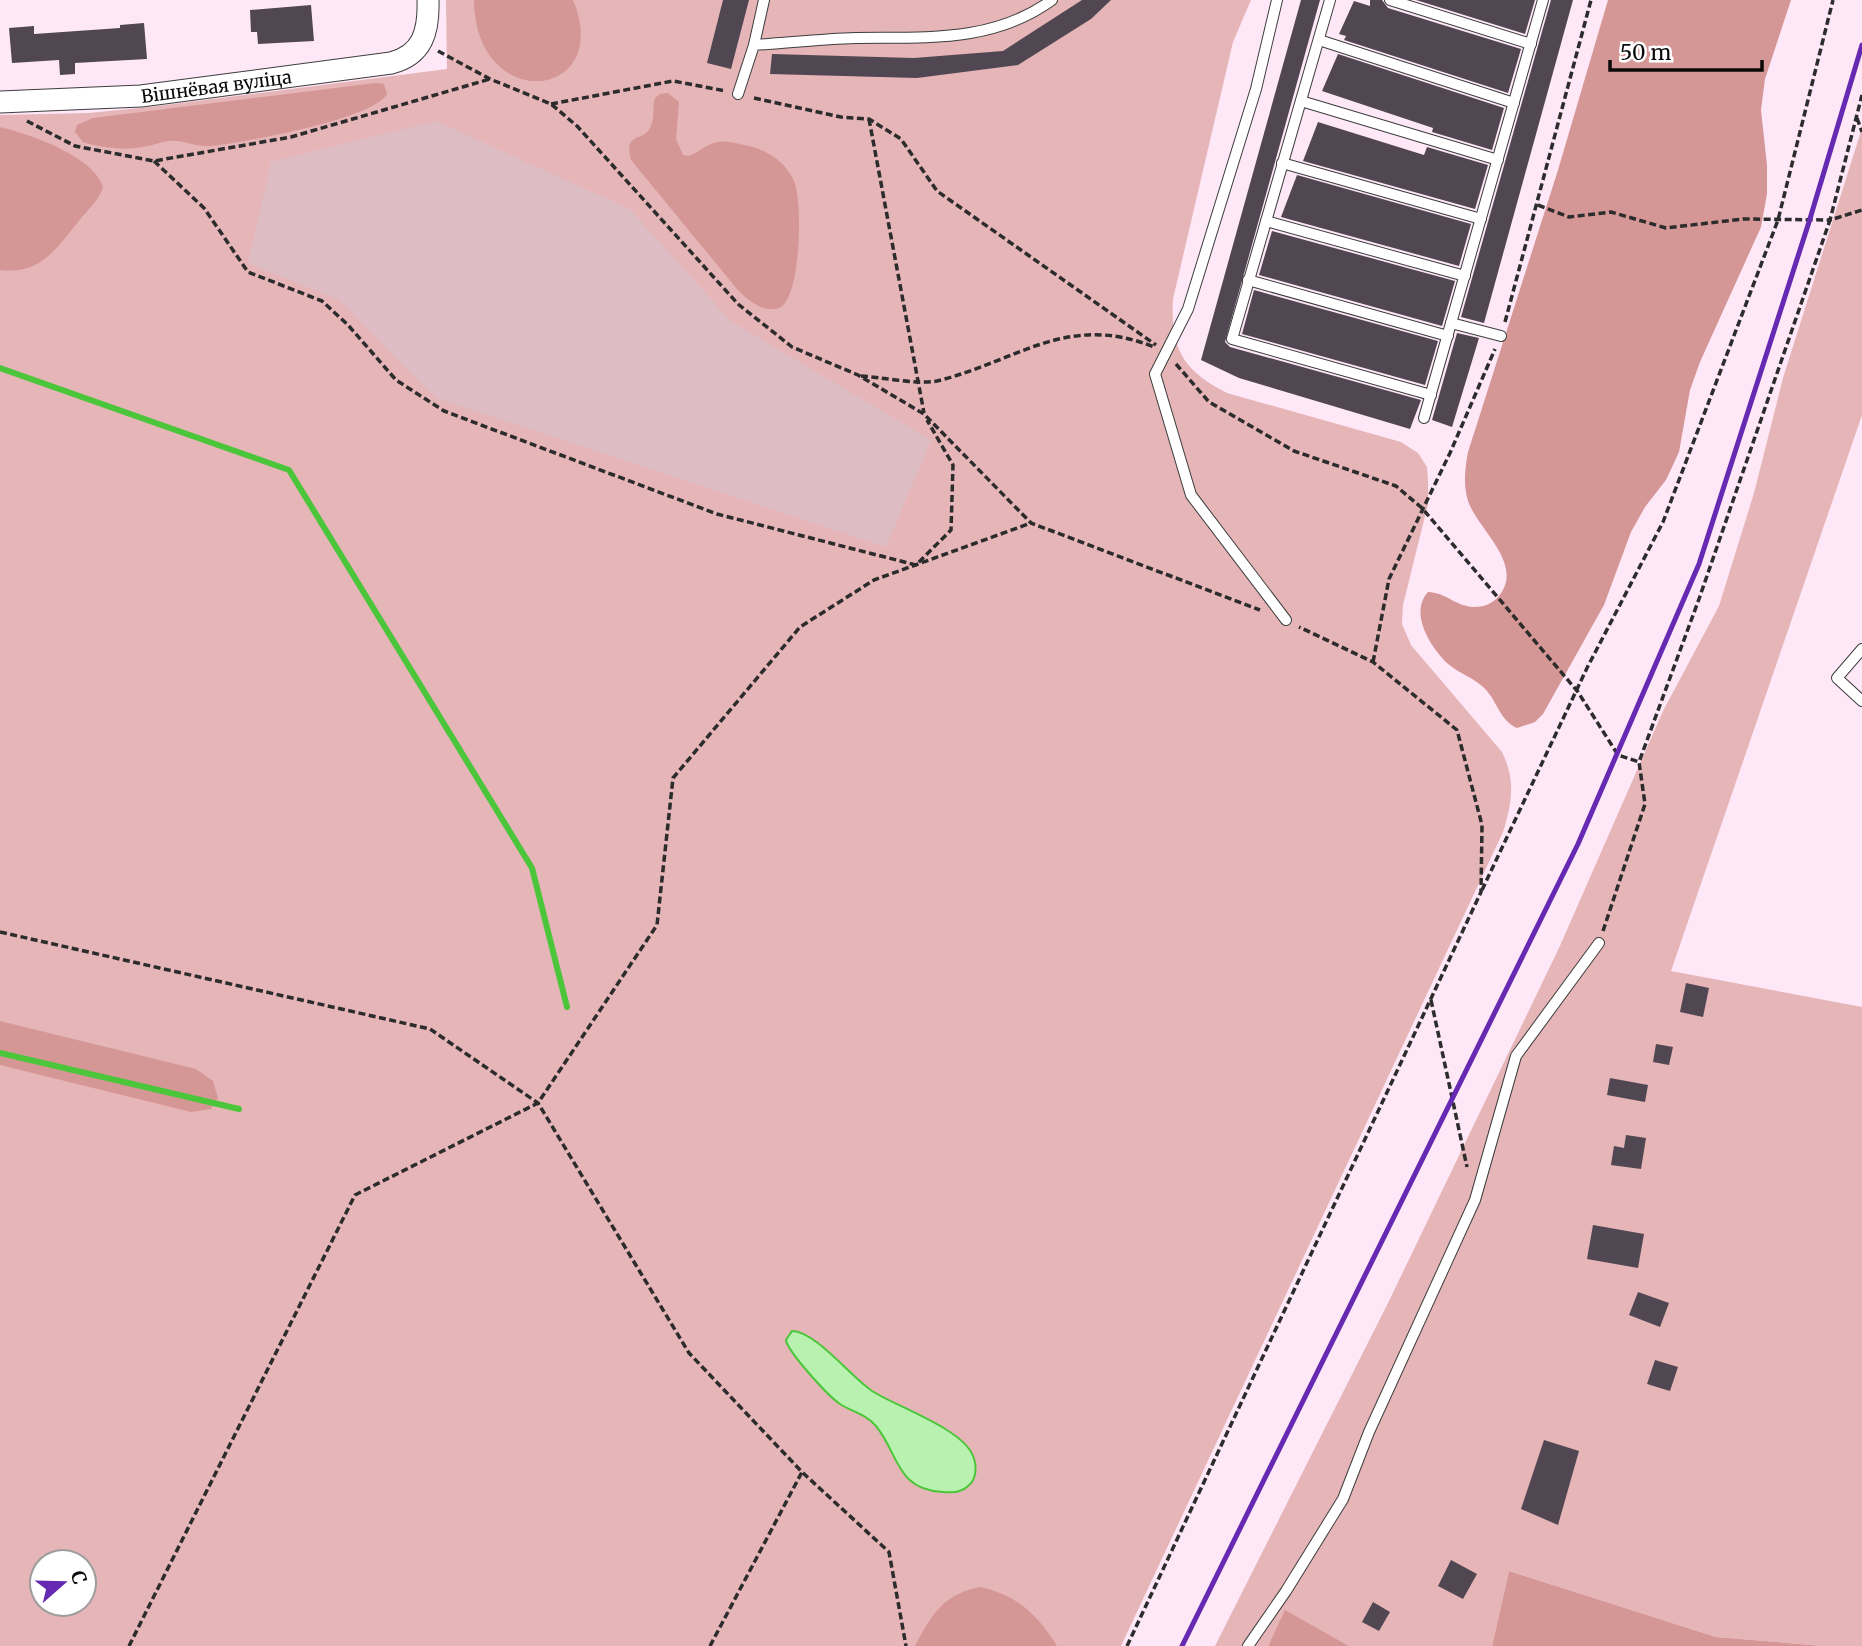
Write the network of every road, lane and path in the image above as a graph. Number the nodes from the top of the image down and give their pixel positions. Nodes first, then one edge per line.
1 (428, 0) edge
2 (764, 0) edge
3 (1052, 0) edge
4 (1277, 0) edge
5 (1330, 0) edge
6 (1390, 0) edge
7 (1543, 0) edge
8 (1833, 0) edge
9 (1319, 40) junction
10 (422, 42) junction
11 (1531, 44) junction
12 (754, 45) junction
13 (490, 79) junction
14 (738, 94) junction
15 (1862, 95) edge
16 (1301, 101) junction
17 (0, 102) edge
18 (1514, 103) junction
19 (551, 104) junction
20 (1857, 116) junction
21 (22, 118) dead end
22 (869, 119) junction
23 (1862, 132) edge
24 (1497, 160) junction
25 (154, 161) junction
26 (1282, 163) junction
27 (1538, 205) dead end
28 (1862, 211) edge
29 (1481, 219) junction
30 (1778, 220) junction
31 (1830, 220) junction
32 (1266, 221) junction
33 (1465, 276) junction
34 (1248, 280) junction
35 (1451, 323) junction
36 (1448, 336) junction
37 (1501, 336) dead end
38 (1166, 352) junction
39 (858, 375) junction
40 (918, 380) junction
41 (1431, 396) junction
42 (924, 414) junction
43 (1424, 418) dead end
44 (1031, 523) junction
45 (916, 565) junction
46 (1286, 620) junction
47 (1862, 649) edge
48 (1578, 692) junction
49 (1862, 701) edge
50 (1639, 762) junction
51 (1481, 892) junction
52 (0, 932) edge
53 (1599, 943) joint
54 (1430, 998) junction
55 (538, 1103) junction
56 (1475, 1200) junction
57 (802, 1472) junction
58 (129, 1646) edge
59 (710, 1646) edge
60 (906, 1646) edge
61 (1127, 1646) edge
62 (1248, 1646) edge

1 - 10 street
2 - 12 lane
3 - 12 lane
4 - 38 lane
5 - 9 lane
6 - 11 lane
7 - 11 lane
8 - 30 path
9 - 16 lane
9 - 18 lane
10 - 13 path
10 - 17 street, Вішнёвая вуліца
11 - 18 lane
12 - 14 lane
13 - 19 path
13 - 25 path
14 - 19 path
14 - 22 path
15 - 20 path
16 - 24 lane
16 - 26 lane
18 - 24 lane
19 - 39 path
20 - 23 path
20 - 31 path
21 - 25 path
22 - 38 path
22 - 40 path
24 - 29 lane
25 - 45 path
26 - 29 lane
26 - 32 lane
27 - 30 path
28 - 31 path
29 - 33 lane
30 - 31 path
30 - 48 path
31 - 50 path
32 - 33 lane
32 - 34 lane
33 - 35 lane
34 - 36 lane
34 - 41 lane
35 - 36 lane
35 - 37 lane
36 - 41 lane
38 - 40 path
38 - 46 lane
38 - 48 path
39 - 40 path
39 - 42 path
40 - 42 path
41 - 43 lane
42 - 44 path
42 - 45 path
44 - 45 path
44 - 46 path
45 - 55 path
46 - 51 path
47 - 49 lane
48 - 50 path
48 - 51 path
50 - 53 path
51 - 54 path
52 - 55 path
53 - 56 lane
54 - 56 path
54 - 61 path
55 - 57 path
55 - 58 path
56 - 62 lane
57 - 59 path
57 - 60 path

